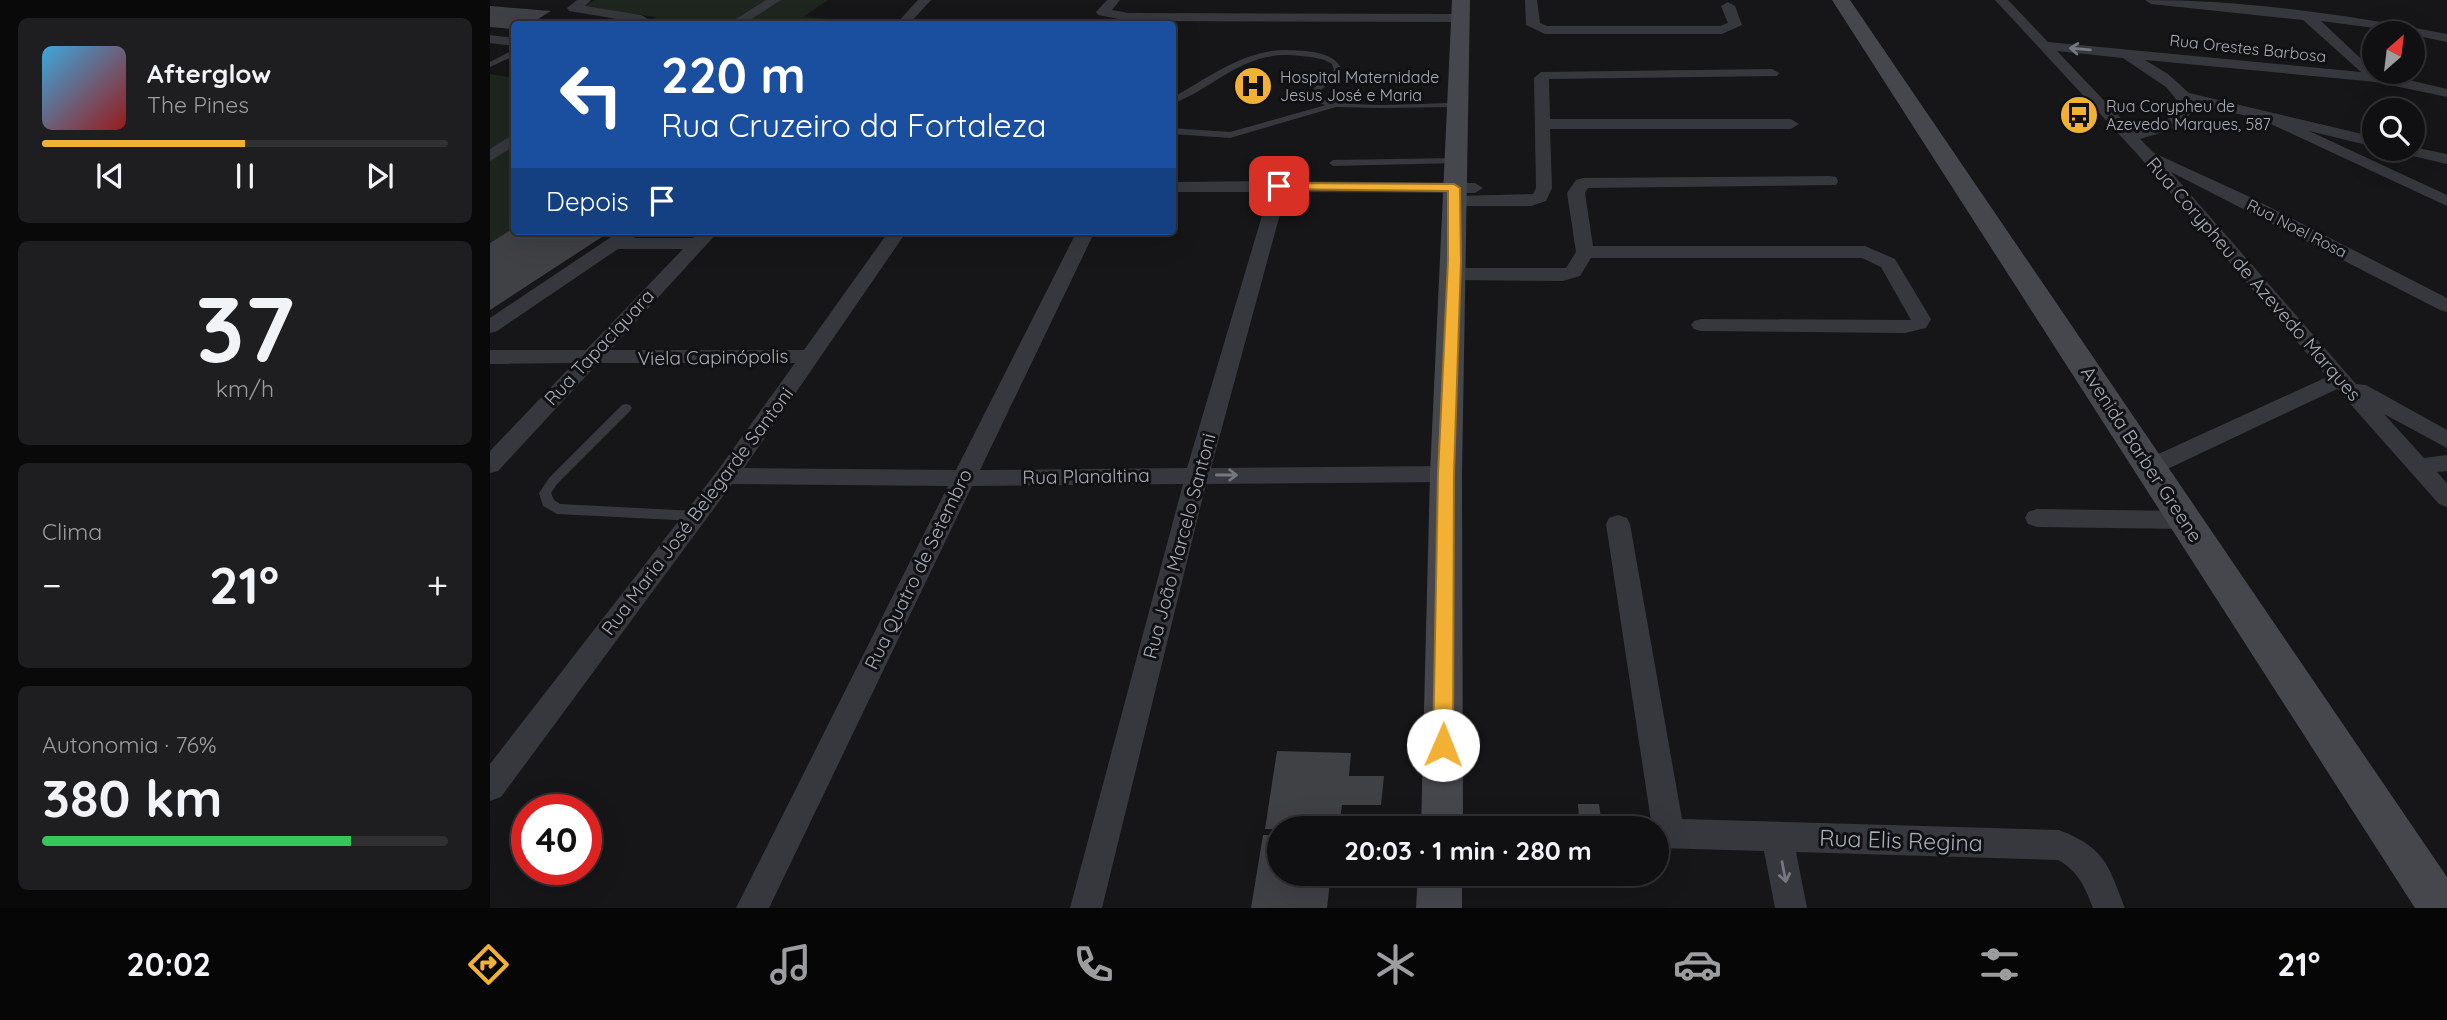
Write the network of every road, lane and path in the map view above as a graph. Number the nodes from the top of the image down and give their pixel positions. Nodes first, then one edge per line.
1 (775, 0) edge
2 (925, 0) edge
3 (1114, 0) edge
4 (1531, 0) edge
5 (1842, 0) edge
6 (2001, 0) edge
7 (2151, 0) edge
8 (2295, 0) edge
9 (581, 2) edge
10 (1273, 6) dead end
11 (1728, 6) dead end
12 (1461, 9) edge
13 (2307, 16) junction
14 (1257, 18) junction
15 (638, 21) edge
16 (740, 21) edge
17 (905, 21) edge
18 (2362, 22) edge
19 (2426, 28) edge
20 (2447, 30) edge
21 (2426, 34) edge
22 (2447, 38) edge
23 (490, 39) edge
24 (511, 42) edge
25 (2044, 46) junction
26 (2115, 52) junction
27 (511, 54) edge
28 (2197, 61) junction
29 (490, 65) edge
30 (2362, 65) edge
31 (2147, 67) junction
32 (1772, 73) dead end
33 (2362, 77) edge
34 (2404, 84) edge
35 (2447, 93) edge
36 (1176, 100) edge
37 (2187, 103) junction
38 (1337, 105) junction
39 (1457, 105) junction
40 (2261, 116) junction
41 (1542, 124) junction
42 (1791, 124) dead end
43 (1176, 131) edge
44 (2129, 137) junction
45 (2356, 138) junction
46 (2362, 139) edge
47 (511, 141) edge
48 (2145, 153) junction
49 (2425, 154) edge
50 (490, 156) edge
51 (2353, 158) junction
52 (2447, 159) edge
53 (2376, 161) edge
54 (1333, 163) dead end
55 (2384, 173) junction
56 (1830, 181) dead end
57 (1455, 183) junction
58 (1279, 186) junction
59 (1176, 187) edge
60 (2244, 201) junction
61 (2447, 201) edge
62 (2193, 208) junction
63 (626, 235) edge
64 (895, 235) edge
65 (1084, 235) edge
66 (704, 238) edge
67 (614, 243) junction
68 (1583, 257) junction
69 (1454, 267) junction
70 (2447, 306) edge
71 (1701, 325) dead end
72 (490, 327) edge
73 (811, 355) junction
74 (490, 357) edge
75 (588, 358) junction
76 (2340, 379) junction
77 (626, 408) dead end
78 (2447, 440) edge
79 (2447, 463) edge
80 (490, 465) edge
81 (2151, 467) junction
82 (2419, 467) junction
83 (1446, 474) junction
84 (1196, 475) junction
85 (726, 476) junction
86 (962, 478) junction
87 (2447, 498) edge
88 (696, 516) junction
89 (2037, 518) dead end
90 (2185, 520) junction
91 (1618, 524) dead end
92 (490, 787) edge
93 (1442, 816) edge
94 (1660, 816) edge
95 (1669, 834) edge
96 (1777, 836) junction
97 (1440, 886) edge
98 (752, 908) edge
99 (1086, 908) edge
100 (1439, 908) edge
101 (1791, 908) edge
102 (2109, 908) edge
103 (2441, 908) edge

1 - 16 street
2 - 17 street
3 - 14 street
4 - 11 street
5 - 81 street, Avenida Barber Greene
6 - 25 street, Rua Corypheu de Azevedo Marques
7 - 13 street
8 - 13 street
9 - 15 street
10 - 14 street
12 - 14 street
12 - 39 street
13 - 18 street
13 - 30 street
19 - 20 street
21 - 22 street
23 - 24 street
26 -> 25 street, Rua Orestes Barbosa
25 - 44 street, Rua Corypheu de Azevedo Marques
26 - 28 street, Rua Orestes Barbosa
26 - 31 street
27 - 29 lane
28 - 31 street
28 - 33 street, Rua Orestes Barbosa
31 - 37 street
32 - 41 street
34 - 35 street, Rua Orestes Barbosa
36 - 38 lane
37 - 40 street
37 - 44 street
38 - 39 lane
38 - 43 lane
39 - 57 street
40 - 45 street
40 - 51 street
41 - 42 street
41 - 57 street
44 - 48 street, Rua Corypheu de Azevedo Marques
45 - 46 street
45 - 51 street
47 - 50 street
48 - 60 street, Rua Noel Rosa
48 - 62 street, Rua Corypheu de Azevedo Marques
49 - 52 street
51 - 55 street
53 - 55 street
54 - 57 lane
55 - 61 street
56 - 68 street
57 - 58 street
57 - 69 street
58 - 59 street
58 - 84 street, Rua João Marcelo Santoni
60 - 62 street
60 - 70 street, Rua Noel Rosa
62 - 76 street, Rua Corypheu de Azevedo Marques
63 - 67 street
64 - 73 street, Rua Maria José Belegarde Santoni
65 - 86 street, Rua Quatro de Setembro
66 - 67 street
66 - 75 street, Rua Tapaciquara
67 - 72 street
68 - 69 street
68 - 71 street
69 - 83 street
73 - 75 street, Viela Capinópolis
73 - 85 street, Rua Maria José Belegarde Santoni
74 - 75 street, Viela Capinópolis
75 - 80 street, Rua Tapaciquara
76 - 78 street
76 - 81 street
76 - 82 street, Rua Corypheu de Azevedo Marques
77 - 88 lane
79 - 82 street
81 - 90 street, Avenida Barber Greene
82 - 87 street, Rua Corypheu de Azevedo Marques
84 -> 83 street, Rua Planaltina
83 - 93 street
84 - 86 street, Rua Planaltina
84 - 99 street, Rua João Marcelo Santoni
85 - 86 street, Rua Planaltina
85 - 88 street, Rua Maria José Belegarde Santoni
86 - 98 street, Rua Quatro de Setembro
88 - 92 street, Rua Maria José Belegarde Santoni
89 - 90 street
90 - 103 street, Avenida Barber Greene
91 - 94 street
95 - 96 street, Rua Elis Regina
96 -> 101 street
96 - 102 street, Rua Elis Regina
97 - 100 street

